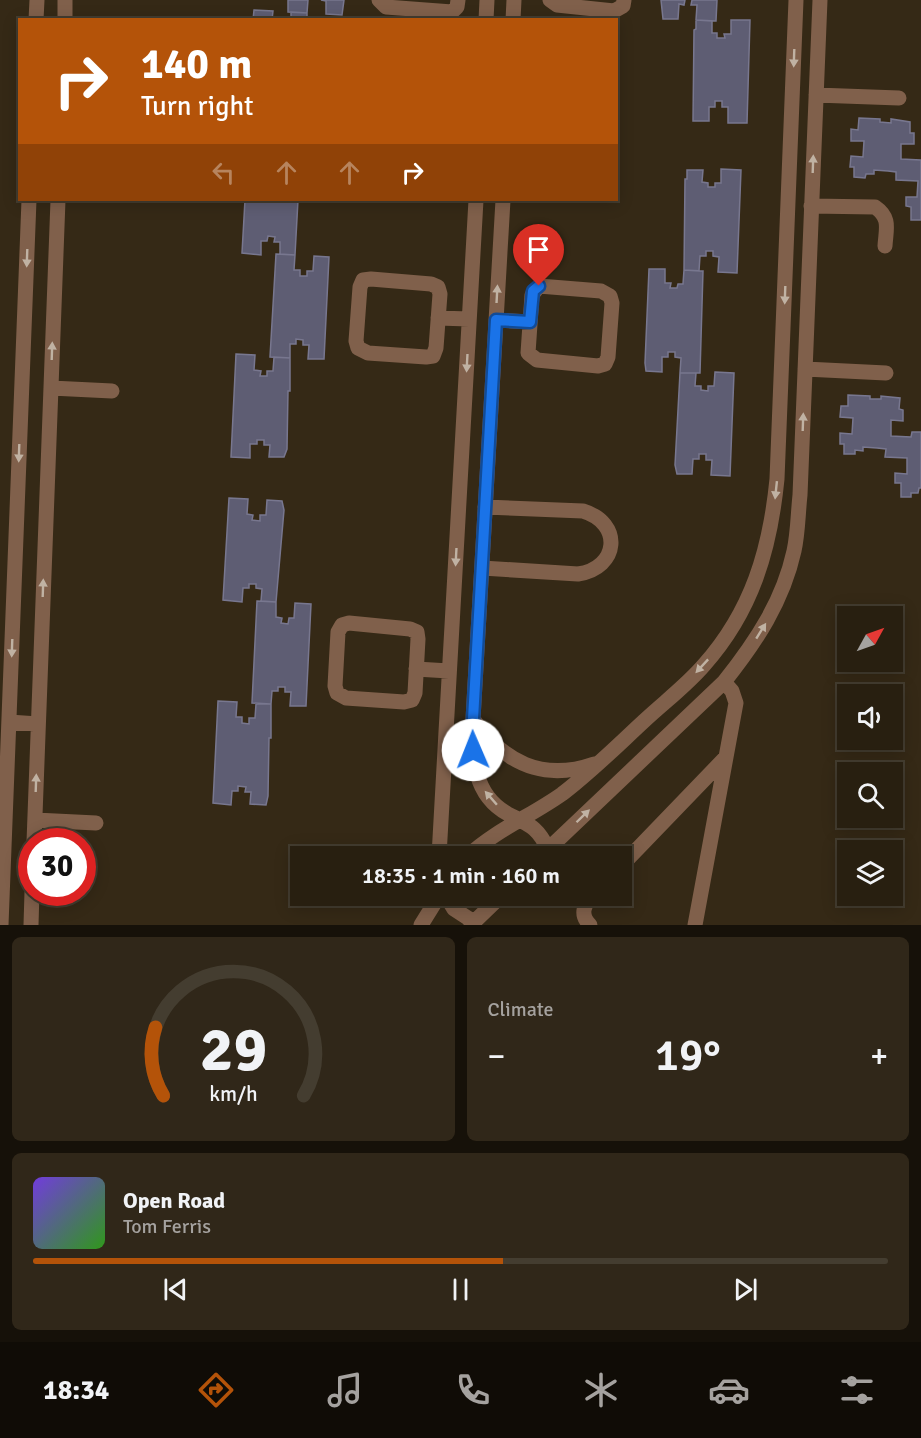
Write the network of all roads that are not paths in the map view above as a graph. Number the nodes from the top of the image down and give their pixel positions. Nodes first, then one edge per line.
1 (37, 0) edge
2 (65, 0) edge
3 (379, 0) edge
4 (459, 0) edge
5 (487, 0) edge
6 (514, 0) edge
7 (550, 0) edge
8 (624, 0) edge
9 (796, 0) edge
10 (820, 0) edge
11 (36, 18) edge
12 (65, 18) edge
13 (486, 18) edge
14 (513, 18) edge
15 (816, 95) junction
16 (898, 98) dead end
17 (29, 201) edge
18 (58, 201) edge
19 (476, 201) edge
20 (502, 201) edge
21 (811, 206) junction
22 (885, 246) dead end
23 (786, 253) junction
24 (810, 255) junction
25 (438, 318) junction
26 (469, 319) junction
27 (496, 320) junction
28 (530, 322) junction
29 (805, 369) junction
30 (886, 373) dead end
31 (51, 388) junction
32 (112, 391) dead end
33 (485, 507) junction
34 (482, 568) junction
35 (416, 669) junction
36 (450, 671) junction
37 (724, 681) junction
38 (473, 719) junction
39 (9, 722) junction
40 (38, 724) junction
41 (726, 757) junction
42 (600, 763) junction
43 (35, 820) junction
44 (522, 820) junction
45 (96, 823) dead end
46 (35, 828) edge
47 (440, 846) edge
48 (479, 846) edge
49 (544, 846) edge
50 (552, 846) edge
51 (632, 855) edge
52 (32, 906) edge
53 (433, 906) edge
54 (452, 906) edge
55 (490, 906) edge
56 (584, 906) edge
57 (472, 923) edge
58 (1, 925) edge
59 (31, 925) edge
60 (421, 925) edge
61 (590, 925) edge
62 (695, 925) edge

1 - 11 street
2 - 12 street
3 - 4 street
5 - 13 street
6 - 14 street
7 - 8 street
9 -> 23 street
10 - 15 street
15 - 16 street
21 -> 15 street
17 -> 39 street
31 -> 18 street
19 - 26 street
27 -> 20 street
21 - 22 street
21 - 24 street
23 - 24 street
23 -> 42 street
24 - 29 street
25 - 25 street
25 - 26 street
26 -> 36 street
27 - 28 street
27 - 33 street
28 - 28 street
29 - 30 street
37 -> 29 street
31 - 32 street
40 -> 31 street
33 - 34 street
33 - 34 street
34 - 38 street
35 - 35 street
35 - 36 street
36 - 47 street
37 - 41 street
50 -> 37 street
38 - 42 street
44 -> 38 street
39 - 40 street
39 - 58 street
43 -> 40 street
41 - 51 street
41 - 62 street
42 - 44 street
43 - 45 street
43 - 46 street
44 - 48 street
44 - 49 street
52 - 59 street
53 - 60 street
54 - 57 street
55 - 57 street
56 - 61 street

